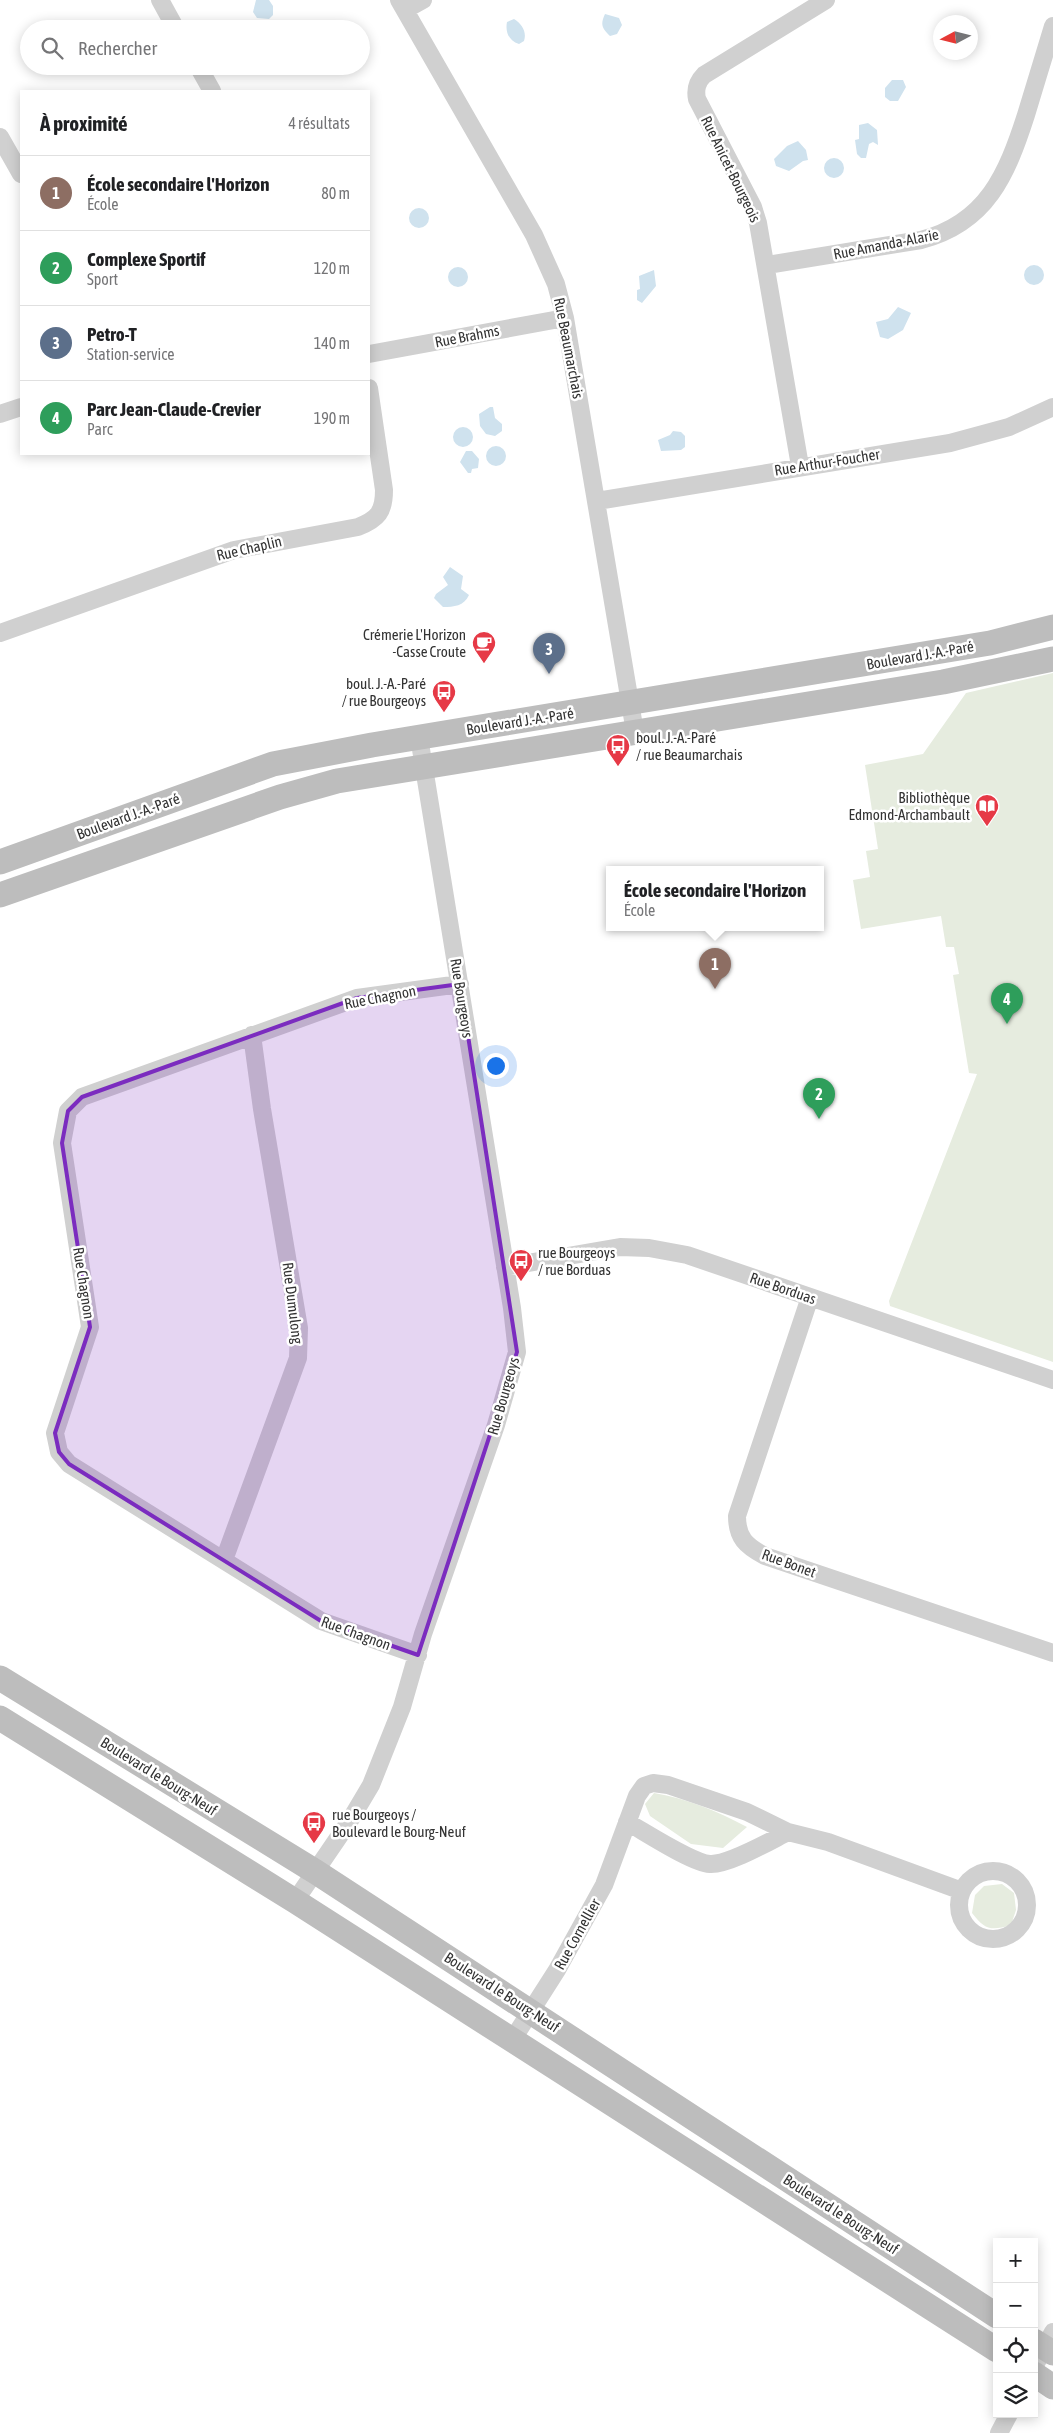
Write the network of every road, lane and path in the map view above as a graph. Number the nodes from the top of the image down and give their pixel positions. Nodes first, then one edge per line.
1 (160, 0) edge
2 (423, 0) edge
3 (826, 0) edge
4 (402, 5) edge
5 (171, 20) edge
6 (1053, 26) edge
7 (203, 75) edge
8 (211, 90) edge
9 (0, 137) edge
10 (20, 172) edge
11 (767, 265) junction
12 (565, 318) junction
13 (370, 354) edge
14 (370, 395) edge
15 (20, 407) edge
16 (1053, 407) edge
17 (0, 414) edge
18 (800, 466) junction
19 (597, 501) junction
20 (1053, 628) edge
21 (0, 633) edge
22 (1053, 659) edge
23 (630, 702) junction
24 (635, 732) junction
25 (419, 737) junction
26 (424, 767) junction
27 (0, 862) edge
28 (0, 895) edge
29 (460, 984) junction
30 (252, 1035) junction
31 (505, 1267) junction
32 (810, 1297) junction
33 (1053, 1380) edge
34 (224, 1560) junction
35 (1053, 1653) edge
36 (418, 1655) junction
37 (0, 1678) edge
38 (0, 1718) edge
39 (627, 1822) junction
40 (788, 1832) junction
41 (316, 1872) junction
42 (962, 1892) dead end
43 (295, 1900) junction
44 (531, 2011) junction
45 (513, 2039) junction
46 (993, 2313) edge
47 (993, 2347) edge
48 (1038, 2377) edge
49 (1053, 2387) edge
50 (1007, 2418) edge
51 (999, 2433) edge

1 - 5 street
2 - 4 street
3 - 11 street, Rue Anicet-Bourgeois
4 - 12 street, Rue Beaumarchais
6 - 11 street, Rue Amanda-Alarie
7 - 8 street
9 - 10 street
11 - 18 street, Rue Anicet-Bourgeois
12 - 13 street, Rue Brahms
12 - 19 street, Rue Beaumarchais
14 - 21 street, Rue Chaplin
15 - 17 street
16 - 18 street, Rue Arthur-Foucher
18 - 19 street, Rue Arthur-Foucher
19 - 23 street, Rue Beaumarchais
20 - 23 street, Boulevard J.-A.-Paré
22 - 24 street, Boulevard J.-A.-Paré
23 - 24 street, Rue Beaumarchais
23 - 25 street, Boulevard J.-A.-Paré
24 - 26 street, Boulevard J.-A.-Paré
25 - 26 street, Rue Bourgeoys
25 - 27 street, Boulevard J.-A.-Paré
26 - 28 street, Boulevard J.-A.-Paré
26 - 29 street, Rue Bourgeoys
29 - 30 street, Rue Chagnon
29 - 31 street, Rue Bourgeoys
30 - 34 street, Rue Dumulong
30 - 34 street, Rue Chagnon
31 - 32 street, Rue Borduas
31 - 36 street, Rue Bourgeoys
32 - 33 street, Rue Borduas
32 - 35 street, Rue Bonet
34 - 36 street, Rue Chagnon
36 - 41 street, Rue Bourgeoys
37 - 41 street, Boulevard le Bourg-Neuf
38 - 43 street, Boulevard le Bourg-Neuf
39 - 40 street
39 - 40 street, Rue Cornellier
39 - 44 street, Rue Cornellier
40 - 42 street, Rue Cornellier
41 - 43 street, Rue Bourgeoys
41 - 44 street, Boulevard le Bourg-Neuf
43 - 45 street, Boulevard le Bourg-Neuf
44 - 45 street, Rue Cornellier
44 - 46 street, Boulevard le Bourg-Neuf
45 - 47 street, Boulevard le Bourg-Neuf
48 - 49 street
50 - 51 street

